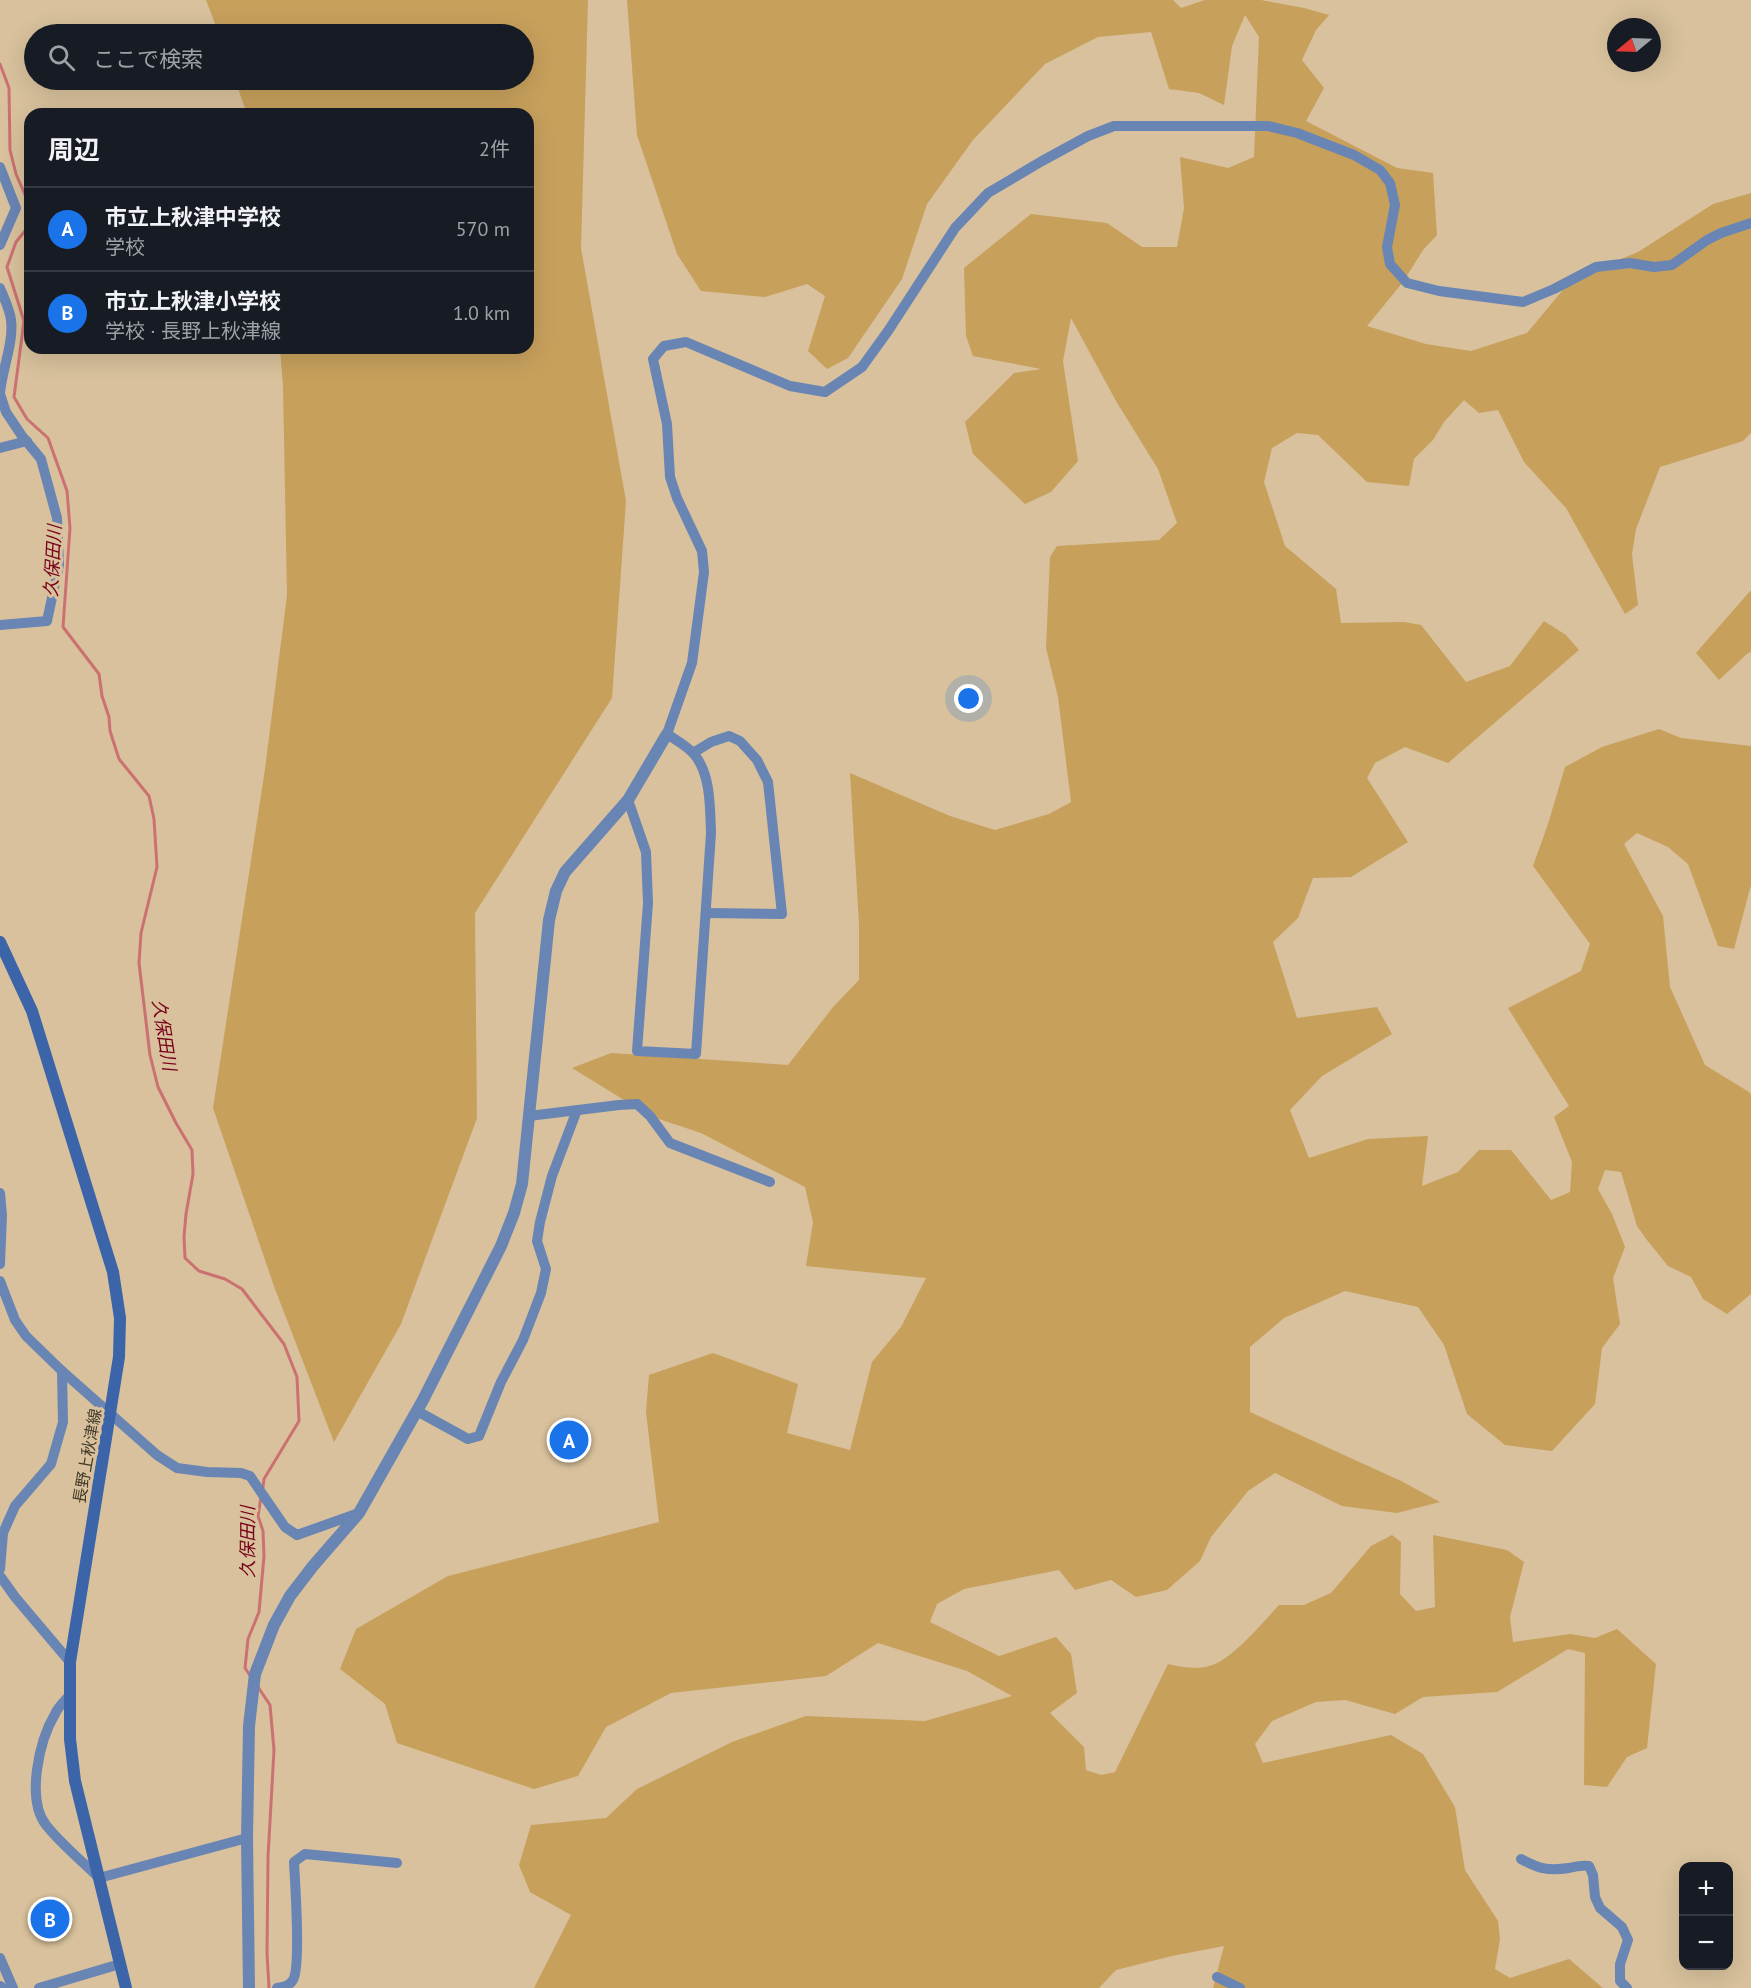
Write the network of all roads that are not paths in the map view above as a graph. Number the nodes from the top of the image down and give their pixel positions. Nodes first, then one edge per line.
1 (0, 167) edge
2 (1751, 223) edge
3 (0, 245) edge
4 (0, 288) edge
5 (0, 393) edge
6 (27, 441) junction
7 (0, 448) edge
8 (0, 625) edge
9 (667, 734) junction
10 (693, 753) junction
11 (628, 800) junction
12 (706, 913) junction
13 (0, 942) edge
14 (577, 1110) junction
15 (529, 1116) junction
16 (770, 1182) dead end
17 (0, 1193) edge
18 (0, 1264) edge
19 (0, 1281) edge
20 (62, 1371) junction
21 (417, 1411) junction
22 (111, 1415) junction
23 (359, 1513) junction
24 (0, 1569) edge
25 (0, 1576) edge
26 (70, 1662) junction
27 (69, 1696) junction
28 (247, 1838) junction
29 (1521, 1858) dead end
30 (397, 1863) dead end
31 (99, 1878) junction
32 (0, 1958) edge
33 (120, 1964) junction
34 (1216, 1977) dead end
35 (13, 1988) edge
36 (39, 1988) edge
37 (126, 1988) edge
38 (249, 1988) edge
39 (277, 1988) edge
40 (1240, 1988) edge
41 (1627, 1988) edge

1 - 3 street
2 - 9 street
4 - 5 street
5 - 6 street
6 - 7 street
6 - 8 street
9 - 10 street
9 - 11 street
10 - 12 street
10 - 12 street
11 - 12 street
11 - 15 street
13 - 22 main road, 長野上秋津線
14 - 15 street
14 - 16 street
14 - 21 street
15 - 21 street
17 - 18 street
19 - 20 street
20 - 22 street
20 - 24 street
21 - 23 street
22 - 23 street
22 - 26 main road, 長野上秋津線
23 - 28 street
25 - 26 street
26 - 27 main road, 長野上秋津線
27 - 31 main road, 長野上秋津線
27 - 31 street
28 - 31 street
28 - 38 street
29 - 41 street
30 - 39 street
31 - 33 main road, 長野上秋津線
32 - 35 street
33 - 36 street
33 - 37 main road, 長野上秋津線
34 - 40 street

